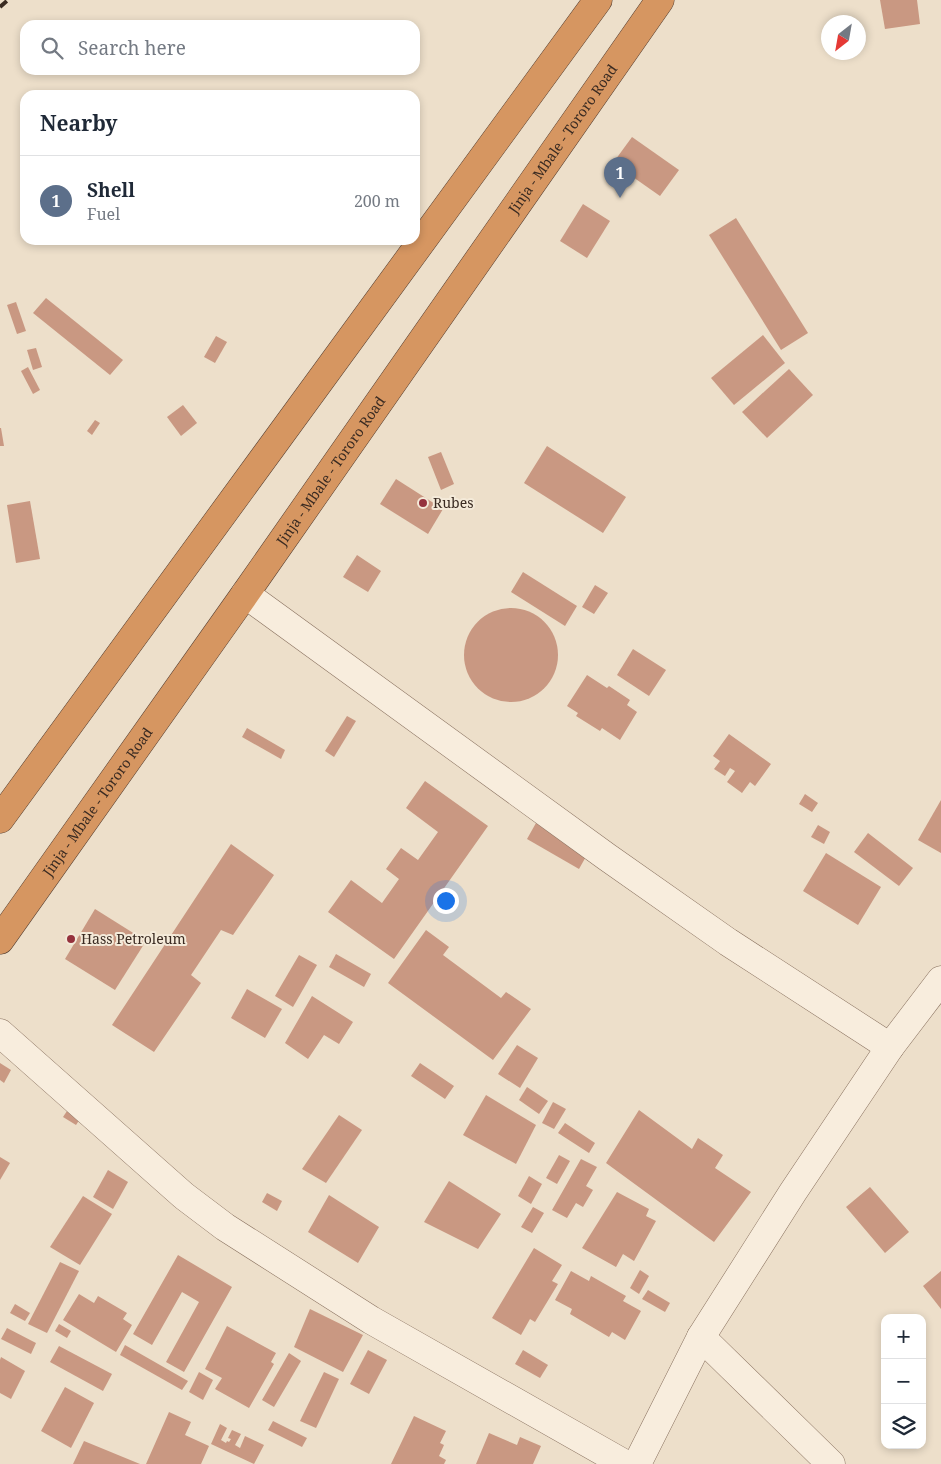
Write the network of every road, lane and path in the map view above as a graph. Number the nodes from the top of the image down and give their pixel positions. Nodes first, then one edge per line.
1 (598, 0) edge
2 (660, 0) edge
3 (420, 244) edge
4 (419, 245) edge
5 (245, 594) junction
6 (0, 819) edge
7 (0, 940) edge
8 (941, 980) edge
9 (0, 1032) edge
10 (890, 1047) junction
11 (702, 1338) junction
12 (625, 1464) edge
13 (636, 1464) edge
14 (831, 1464) edge

1 - 3 highway
2 - 5 highway, Jinja - Mbale - Tororo Road
4 - 6 highway
5 - 7 highway, Jinja - Mbale - Tororo Road
5 - 10 street
8 - 10 street
9 - 12 street
10 - 11 street
11 - 13 street
11 - 14 street

